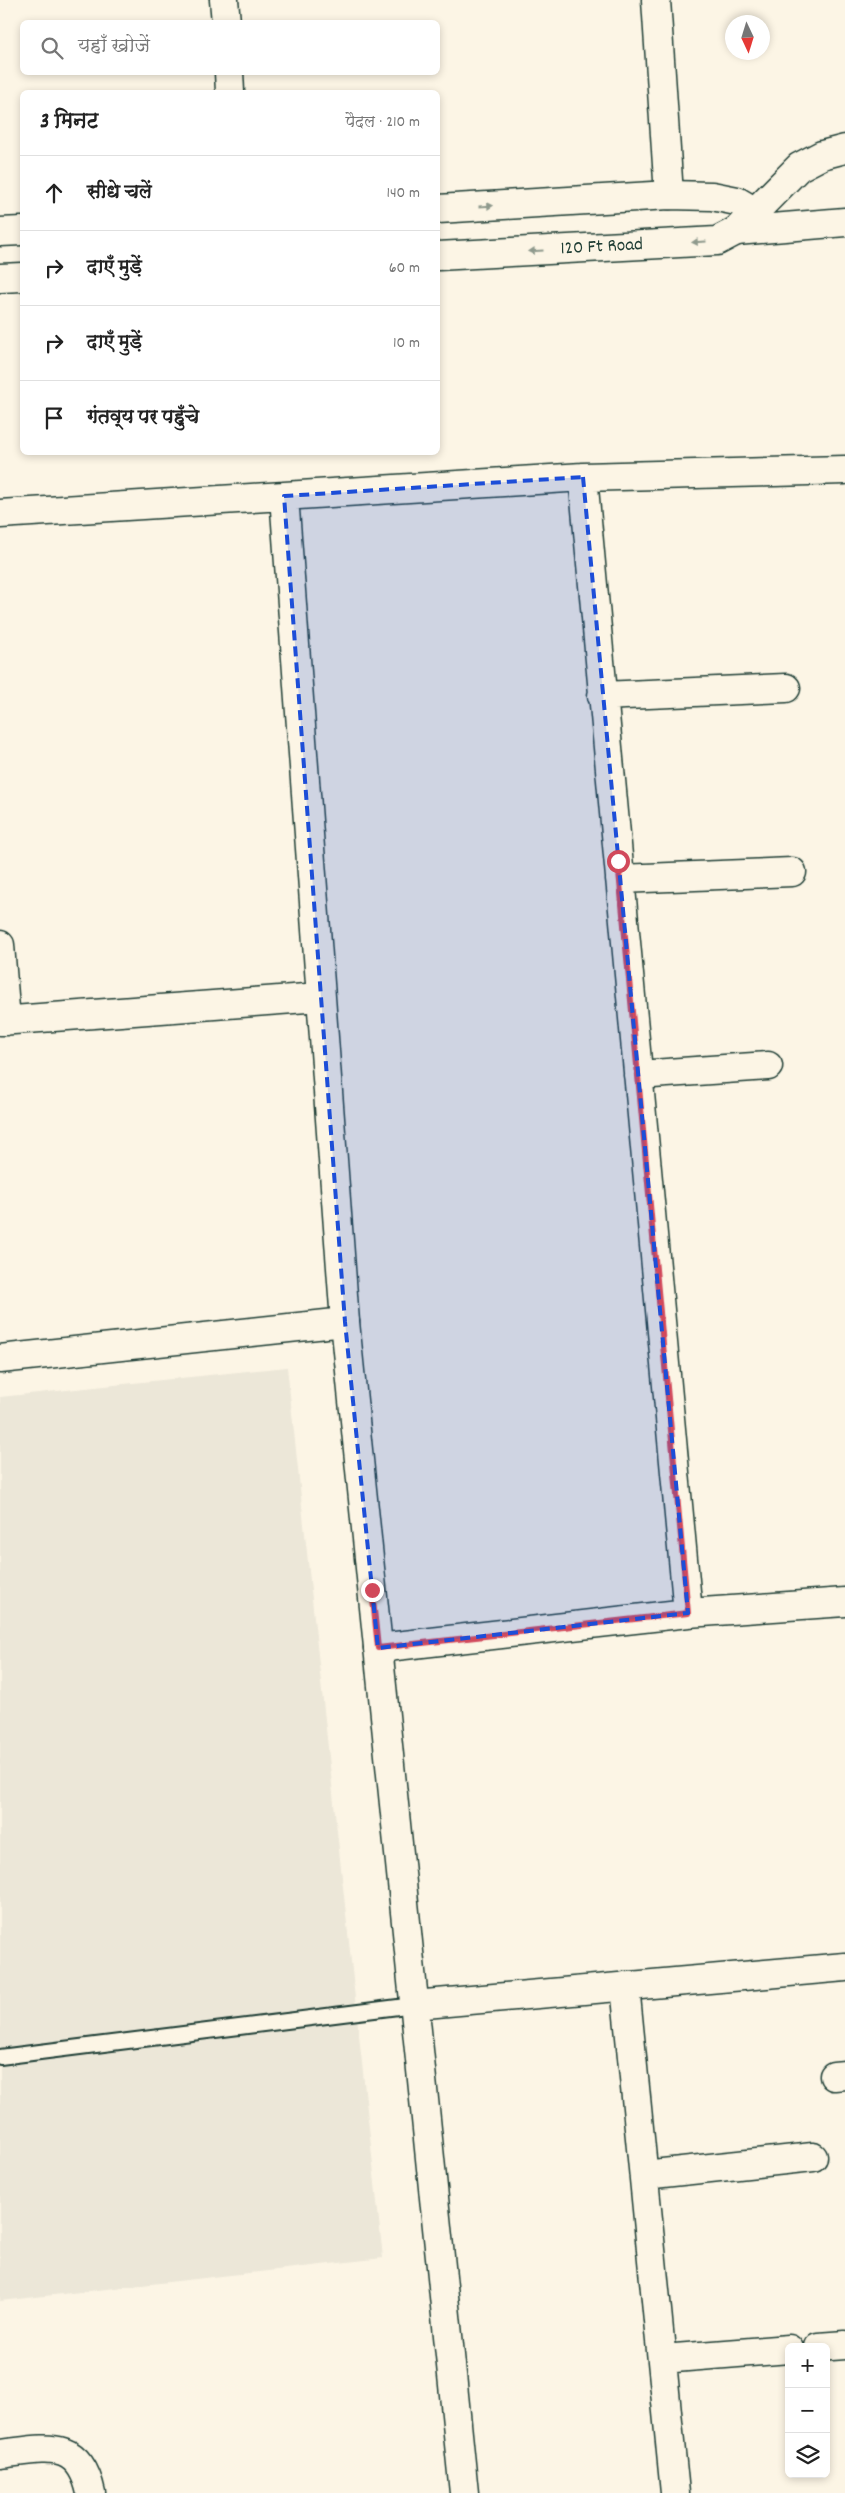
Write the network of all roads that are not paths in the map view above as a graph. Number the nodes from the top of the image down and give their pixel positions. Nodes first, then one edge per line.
1 (224, 0) edge
2 (656, 0) edge
3 (226, 20) edge
4 (229, 75) edge
5 (230, 90) edge
6 (845, 149) edge
7 (669, 195) junction
8 (440, 209) edge
9 (745, 221) junction
10 (845, 222) edge
11 (20, 231) edge
12 (0, 232) edge
13 (440, 256) edge
14 (20, 277) edge
15 (0, 278) edge
16 (845, 470) edge
17 (583, 477) junction
18 (284, 496) junction
19 (0, 514) edge
20 (786, 688) dead end
21 (602, 696) junction
22 (792, 872) dead end
23 (620, 879) junction
24 (0, 945) edge
25 (320, 997) junction
26 (3, 1021) edge
27 (768, 1066) dead end
28 (638, 1075) junction
29 (345, 1322) junction
30 (0, 1359) edge
31 (845, 1602) edge
32 (688, 1613) junction
33 (378, 1648) junction
34 (845, 1967) edge
35 (625, 1986) junction
36 (414, 2005) junction
37 (0, 2057) edge
38 (813, 2157) dead end
39 (644, 2175) junction
40 (845, 2345) edge
41 (830, 2346) edge
42 (785, 2349) edge
43 (662, 2359) junction
44 (0, 2454) edge
45 (91, 2493) edge
46 (464, 2493) edge
47 (675, 2493) edge

1 - 3 street
2 - 7 street
4 - 5 street
6 - 9 street
8 -> 7 street
7 - 9 street
9 - 10 street
9 -> 13 street, 120 Ft Road
11 - 12 street
14 - 15 street
16 - 17 street
17 - 18 street
17 - 21 street
18 - 19 street
18 - 25 street
20 - 21 street
21 - 23 street
22 - 23 street
23 - 28 street
24 - 26 street
25 - 26 street
25 - 29 street
27 - 28 street
28 - 32 street
29 - 30 street
29 - 33 street
31 - 32 street
32 - 33 street
33 - 36 street
34 - 35 street
35 - 36 street
35 - 39 street
36 - 37 lane
36 - 46 street
38 - 39 street
39 - 43 street
40 - 41 street
42 - 43 street
43 - 47 street
44 - 45 street

